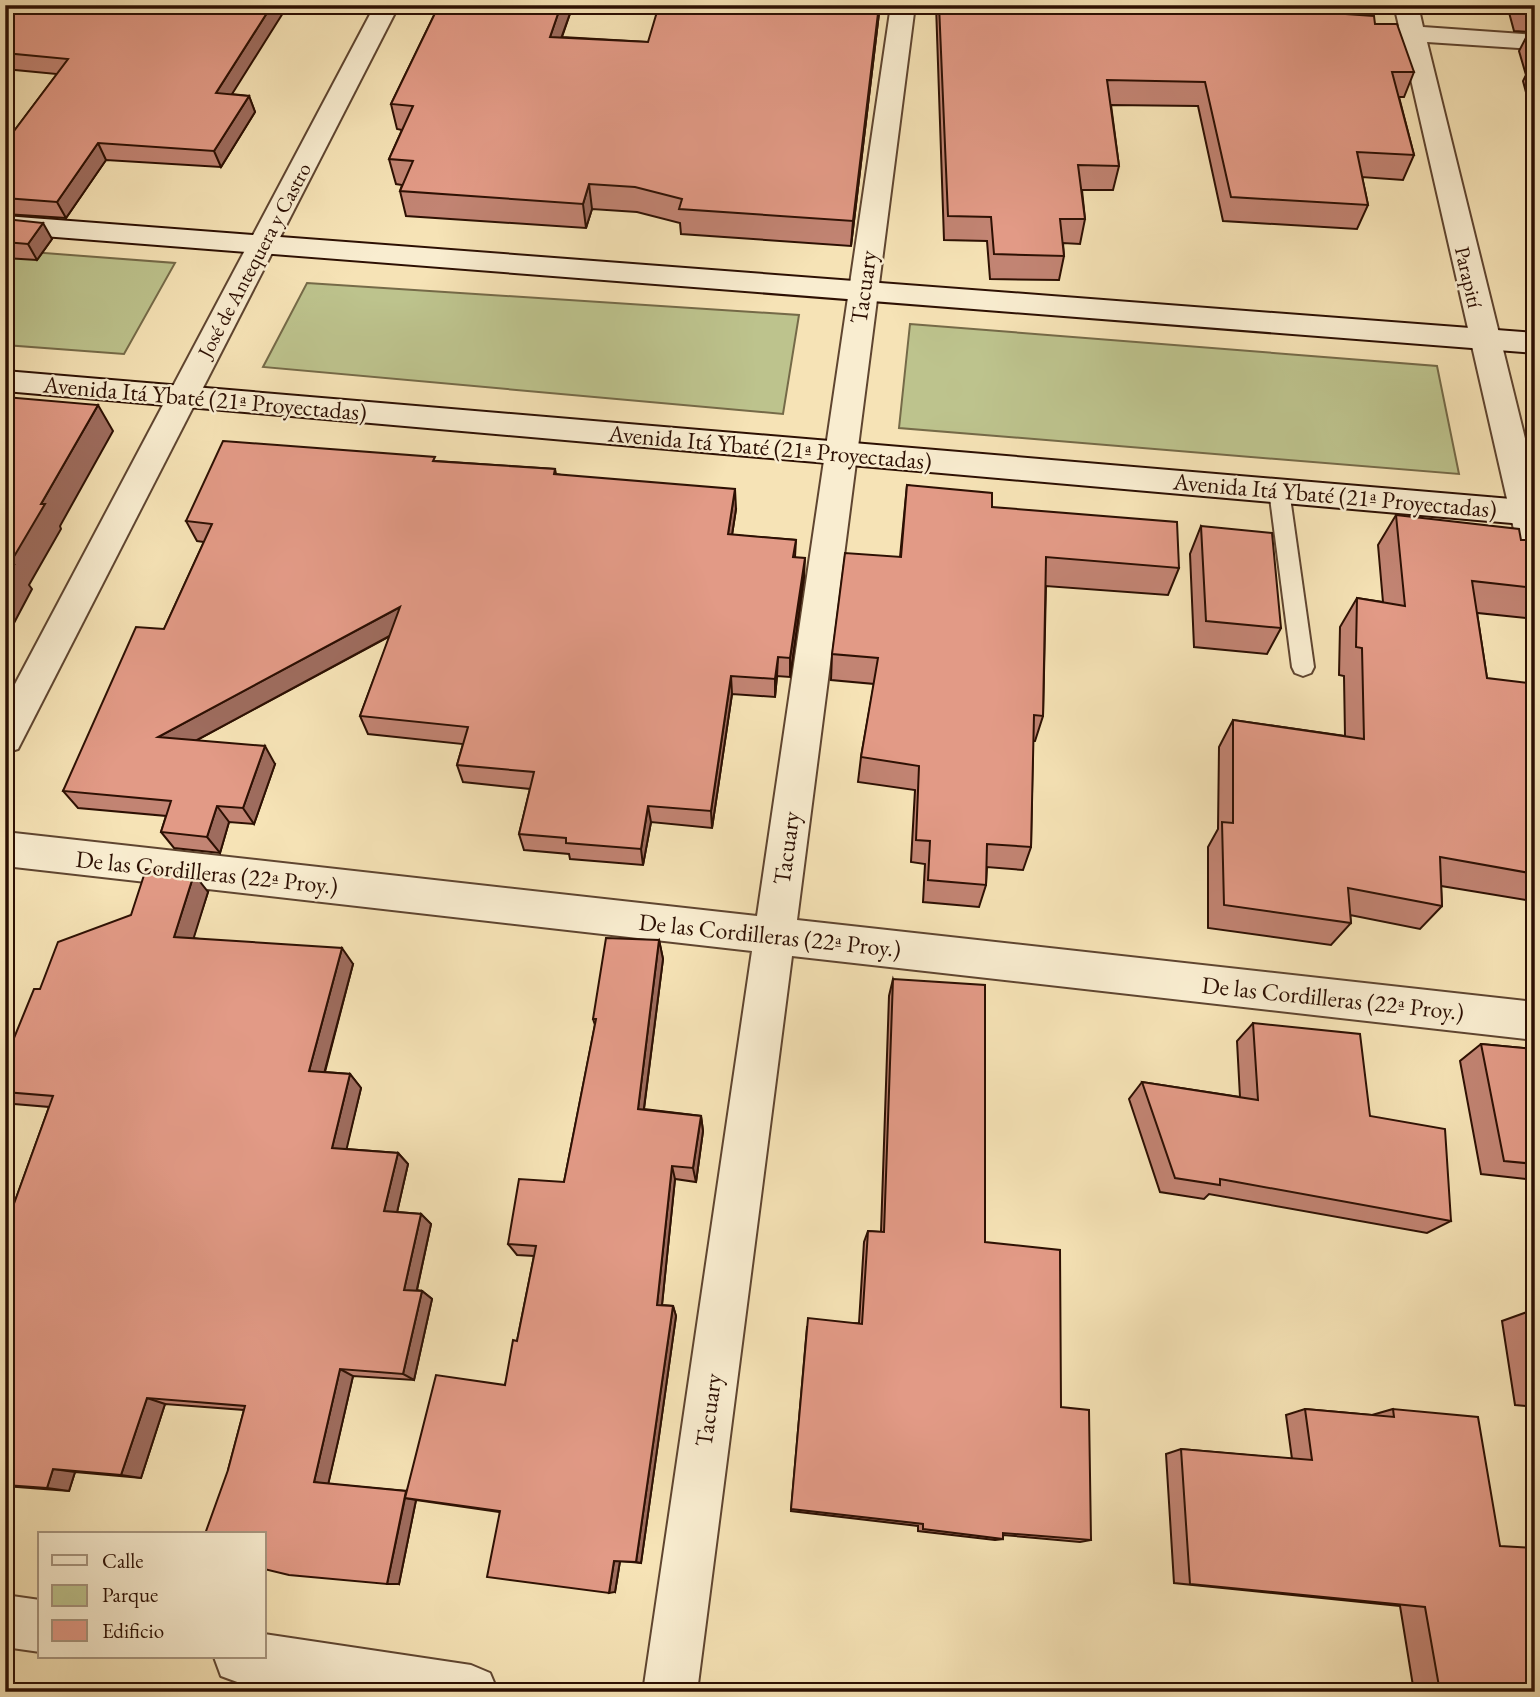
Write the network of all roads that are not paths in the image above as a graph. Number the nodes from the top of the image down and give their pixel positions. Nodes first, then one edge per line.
1 (387, 5) edge
2 (902, 5) edge
3 (1406, 5) edge
4 (1357, 30) edge
5 (1412, 34) junction
6 (1535, 42) edge
7 (5, 224) edge
8 (262, 244) junction
9 (863, 291) junction
10 (1484, 339) junction
11 (1535, 343) edge
12 (5, 381) edge
13 (183, 396) junction
14 (840, 453) junction
15 (1279, 491) junction
16 (1530, 512) edge
17 (1535, 547) edge
18 (1303, 667) dead end
19 (5, 738) edge
20 (5, 849) edge
21 (774, 936) junction
22 (1535, 1021) edge
23 (5, 1621) edge
24 (38, 1626) edge
25 (247, 1658) edge
26 (471, 1692) edge
27 (670, 1692) edge

1 - 8 street, José de Antequera y Castro
2 - 9 street, Tacuary
3 - 5 street, Parapití
4 - 5 street
5 - 6 street
5 - 10 street, Parapití
7 - 8 street
8 - 9 street
8 - 13 street, José de Antequera y Castro
9 - 10 street
9 - 14 street, Tacuary
10 - 11 street
10 - 16 street, Parapití
12 - 13 street, Avenida Itá Ybaté (21ª Proyectadas)
13 - 14 street, Avenida Itá Ybaté (21ª Proyectadas)
13 - 19 street, José de Antequera y Castro
14 - 15 street, Avenida Itá Ybaté (21ª Proyectadas)
14 - 21 street, Tacuary
15 - 16 street, Avenida Itá Ybaté (21ª Proyectadas)
15 - 18 lane
16 - 17 street, Parapití
20 - 21 street, De las Cordilleras (22ª Proy.)
21 - 22 street, De las Cordilleras (22ª Proy.)
21 - 27 street, Tacuary
23 - 24 street
25 - 26 street

